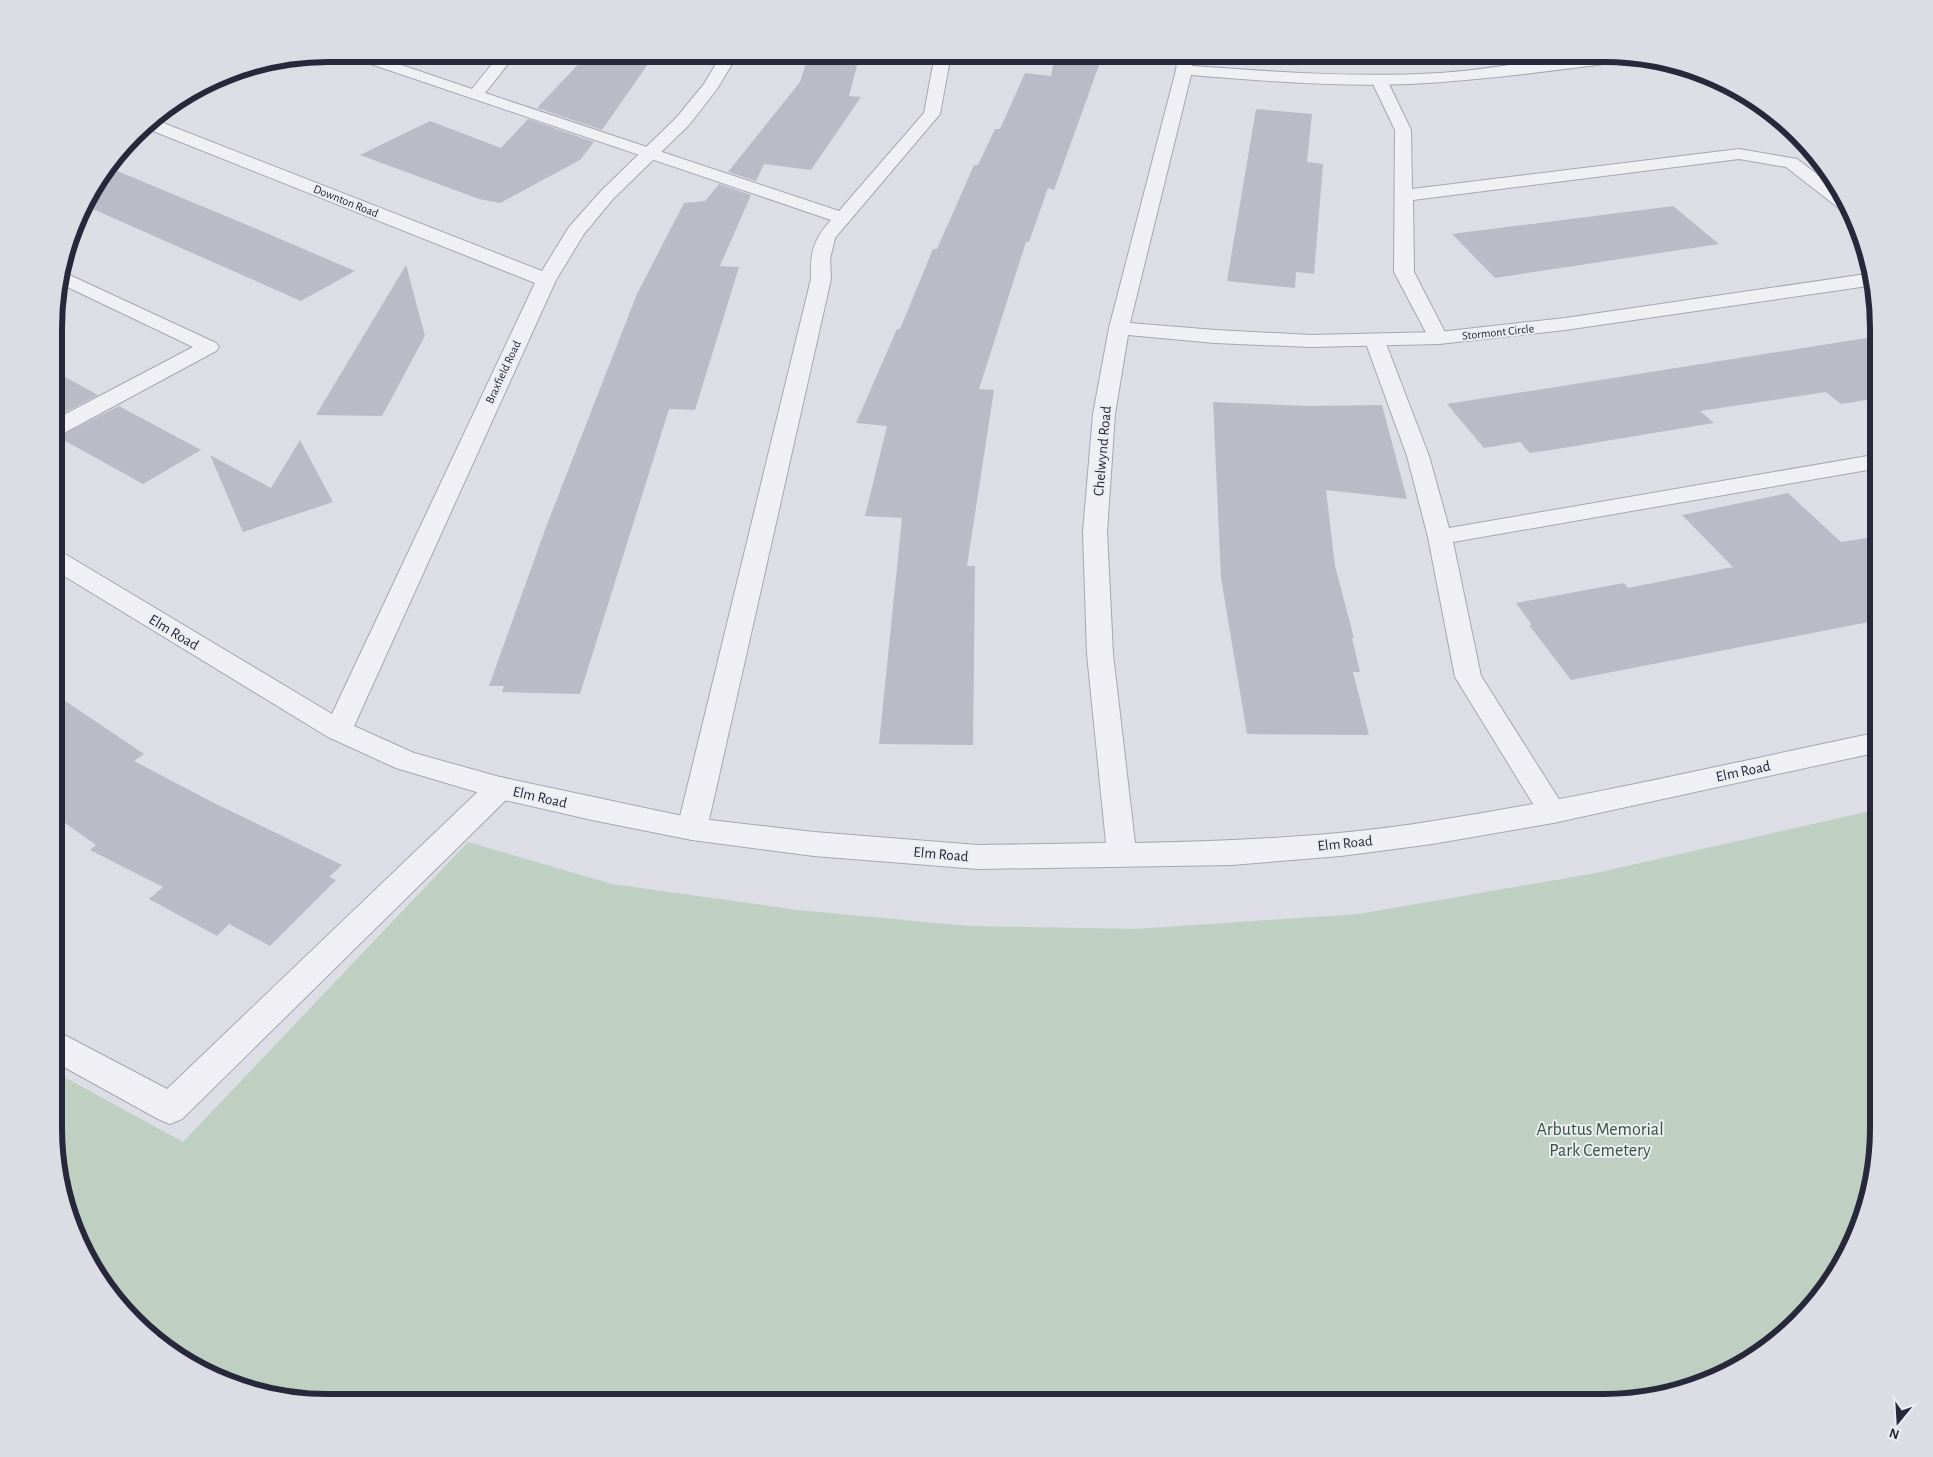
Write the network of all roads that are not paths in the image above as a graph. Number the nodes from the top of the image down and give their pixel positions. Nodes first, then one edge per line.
1 (378, 62) edge
2 (502, 62) edge
3 (725, 62) edge
4 (942, 62) edge
5 (1185, 62) edge
6 (1576, 62) edge
7 (1378, 80) junction
8 (475, 95) junction
9 (156, 127) edge
10 (648, 154) junction
11 (1404, 196) junction
12 (1836, 197) edge
13 (842, 218) junction
14 (68, 280) edge
15 (546, 280) junction
16 (1866, 280) edge
17 (1119, 328) junction
18 (1438, 338) junction
19 (1375, 341) junction
20 (63, 424) edge
21 (1870, 463) edge
22 (1440, 537) junction
23 (63, 564) edge
24 (338, 730) junction
25 (1870, 744) edge
26 (500, 788) junction
27 (1553, 812) junction
28 (692, 829) junction
29 (1122, 856) junction
30 (63, 1049) edge

1 - 8 street
2 - 8 street
3 - 10 street, Braxfield Road
4 - 13 street
5 - 7 street
5 - 17 street, Chelwynd Road
6 - 7 street
7 - 11 street
8 - 10 street
9 - 15 street, Downton Road
10 - 13 street
10 - 15 street, Braxfield Road
11 - 12 street
11 - 18 street
13 - 28 street
14 - 20 street
15 - 24 street, Braxfield Road
16 - 18 street, Stormont Circle
17 - 19 street, Stormont Circle
17 - 29 street, Chelwynd Road
18 - 19 street, Stormont Circle
19 - 22 street
21 - 22 street
22 - 27 street
23 - 24 street, Elm Road
24 - 26 street, Elm Road
25 - 27 street, Elm Road
26 - 28 street, Elm Road
26 - 30 street
27 - 29 street, Elm Road
28 - 29 street, Elm Road

